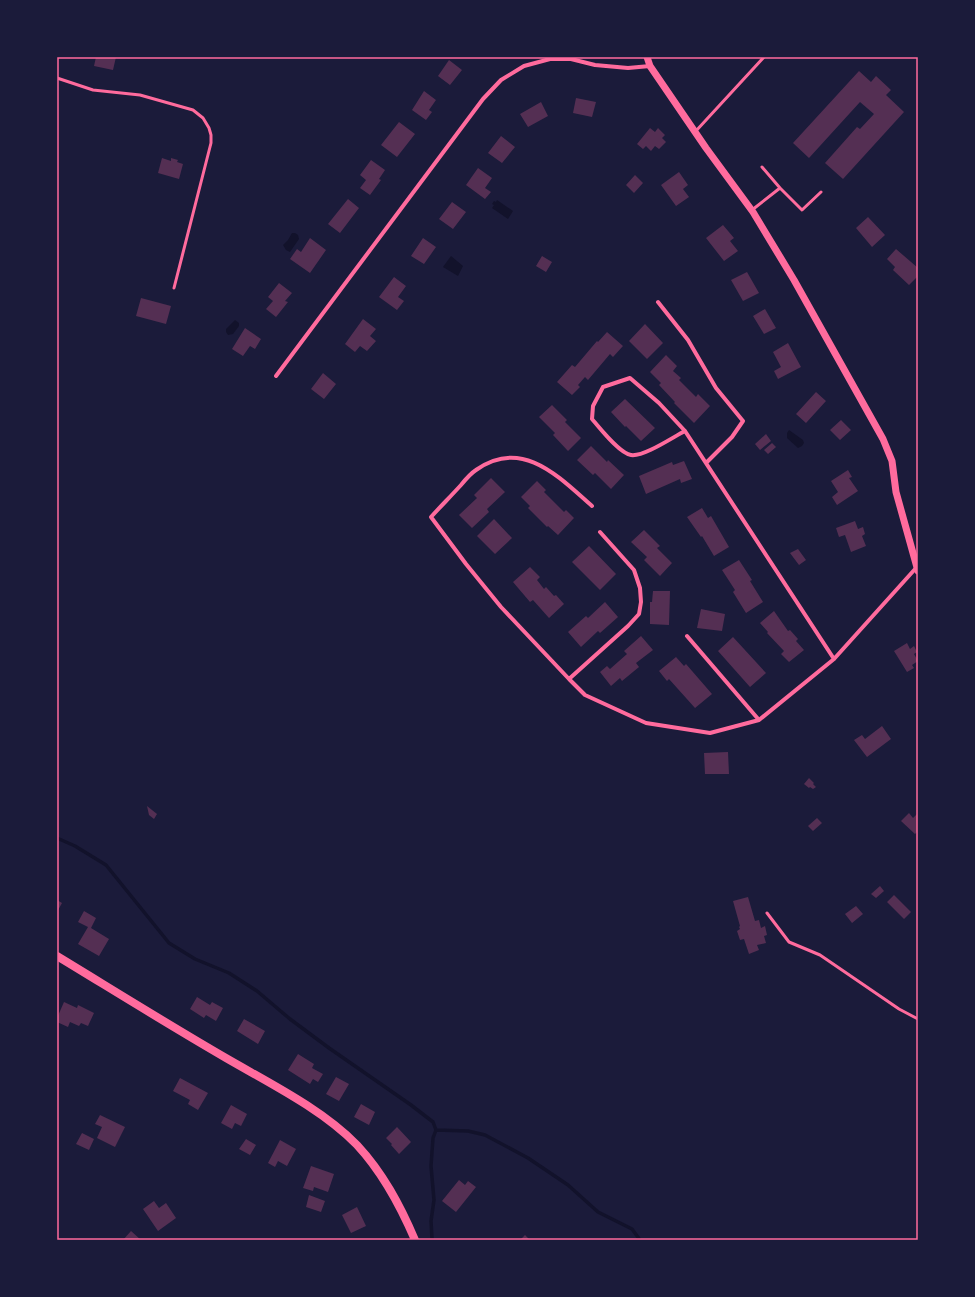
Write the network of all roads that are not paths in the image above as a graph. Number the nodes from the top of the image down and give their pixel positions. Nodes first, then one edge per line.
1 (647, 57) edge
2 (764, 57) edge
3 (650, 66) junction
4 (57, 78) edge
5 (695, 132) junction
6 (762, 166) dead end
7 (780, 188) junction
8 (821, 192) dead end
9 (752, 210) junction
10 (174, 288) dead end
11 (658, 302) dead end
12 (276, 376) dead end
13 (685, 431) junction
14 (706, 463) junction
15 (592, 506) dead end
16 (600, 532) dead end
17 (917, 570) edge
18 (687, 636) dead end
19 (834, 659) junction
20 (569, 679) junction
21 (759, 720) junction
22 (767, 912) dead end
23 (57, 956) edge
24 (918, 1019) edge
25 (415, 1240) edge

1 - 3 street
2 - 5 lane
3 - 5 street
3 - 12 street
4 - 10 lane
5 - 9 street
6 - 7 lane
7 - 8 lane
7 - 9 lane
9 - 17 street
11 - 14 street
13 - 13 street
13 - 14 street
14 - 19 street
15 - 20 street
16 - 20 street
17 - 19 street
18 - 21 street
19 - 21 street
20 - 21 street
22 - 24 lane
23 - 25 main road

